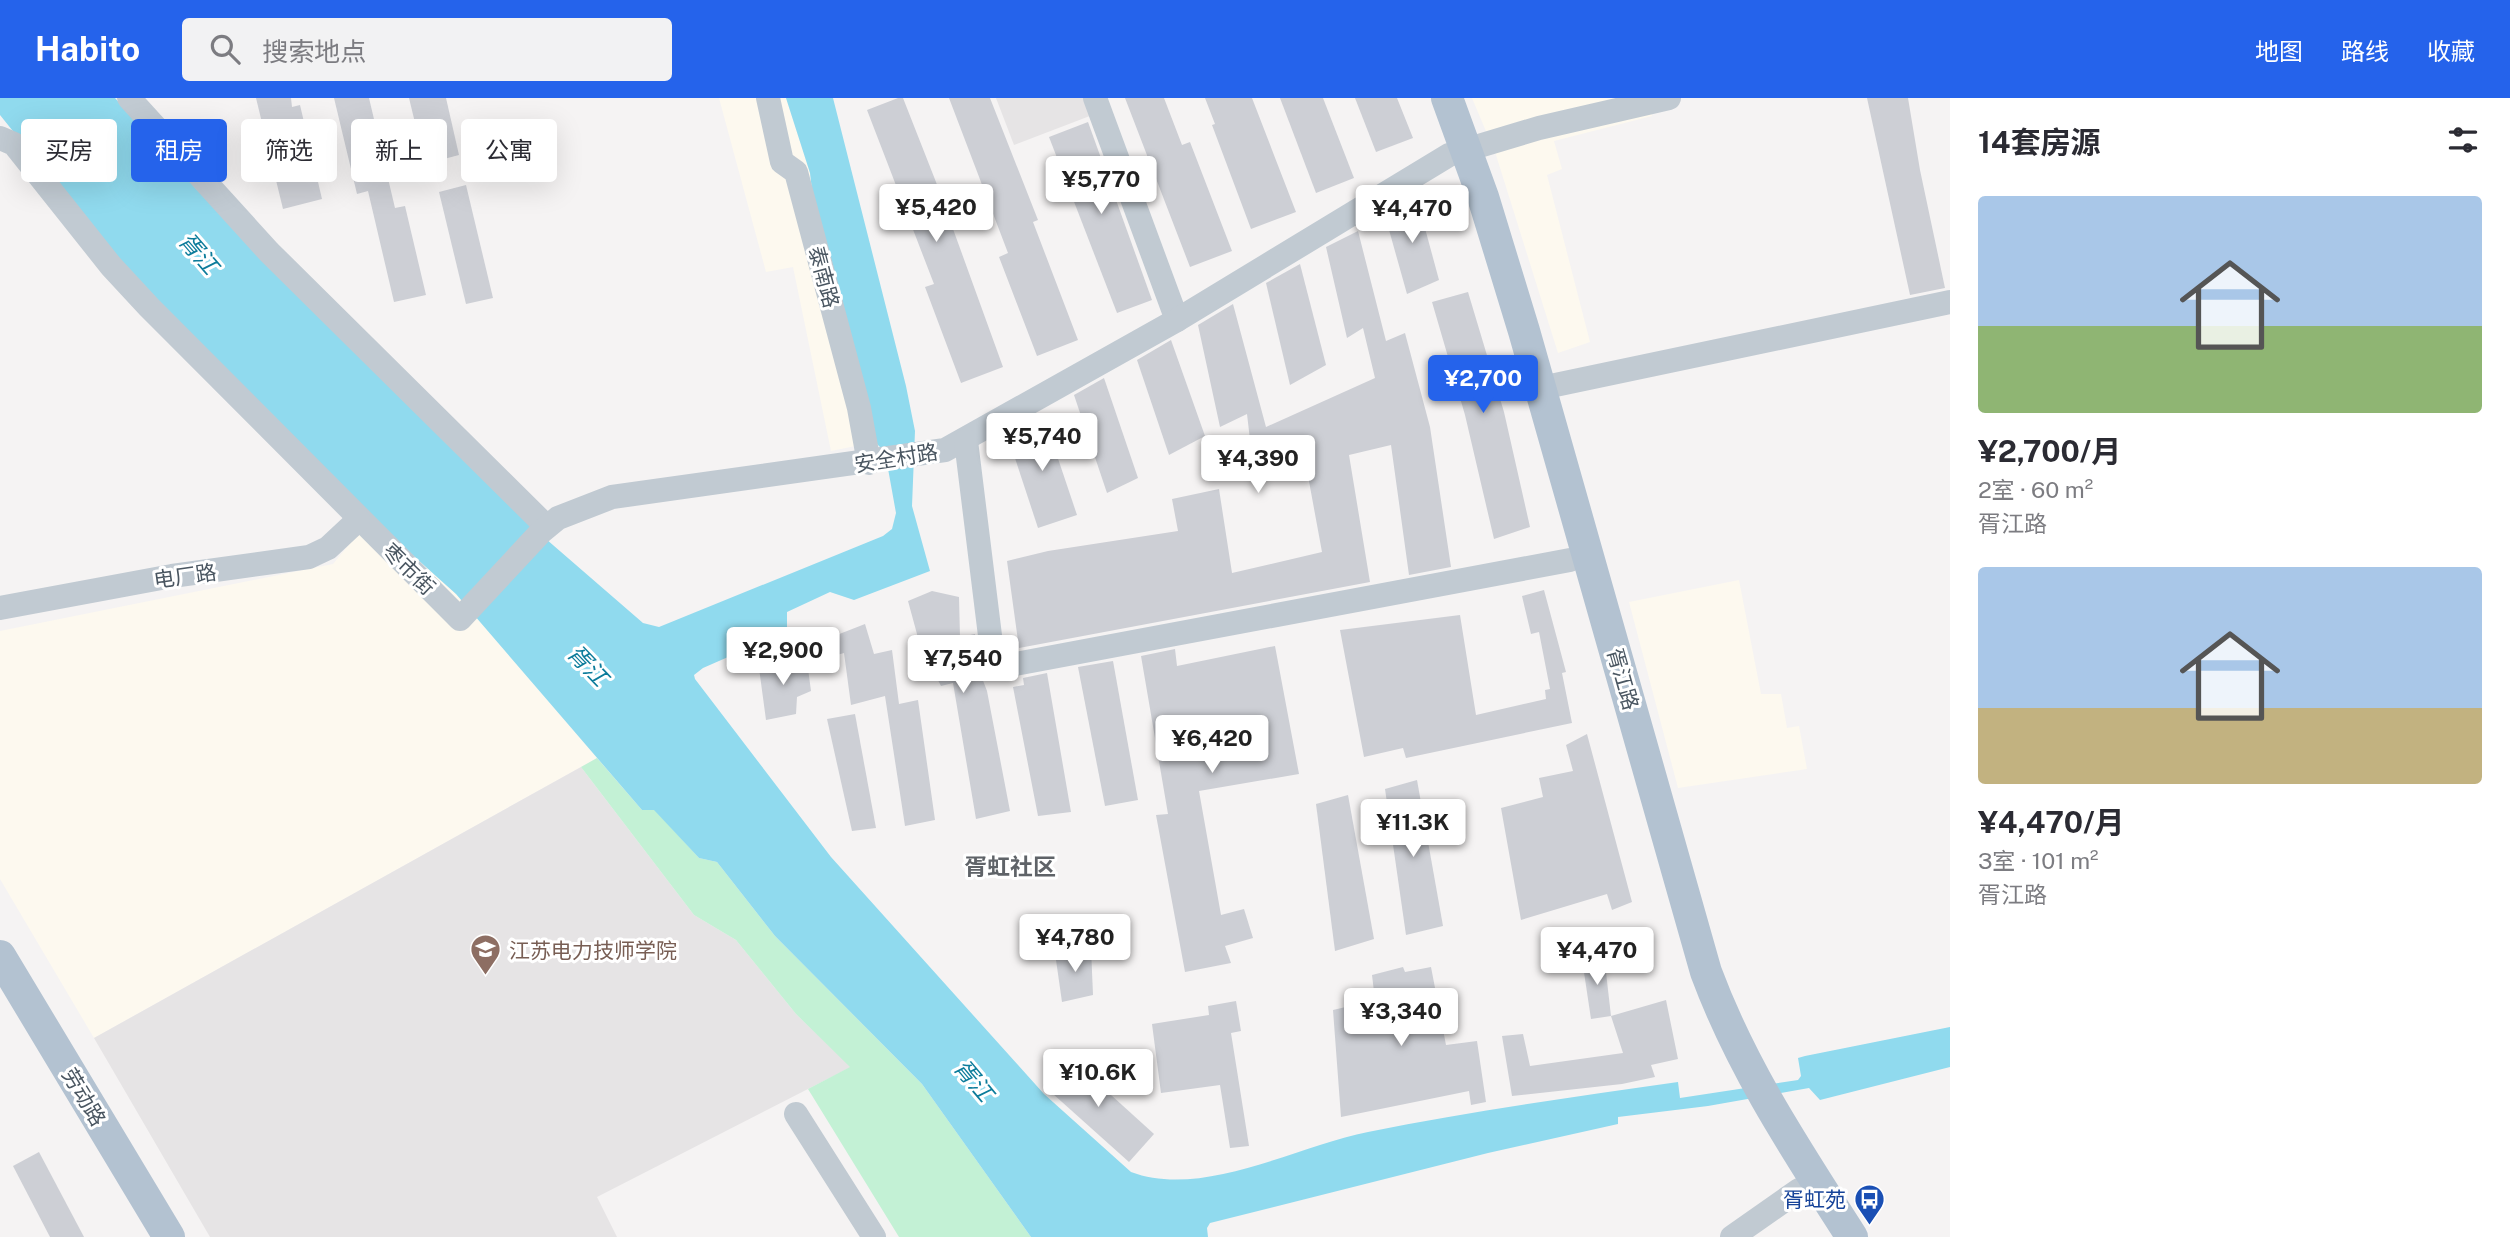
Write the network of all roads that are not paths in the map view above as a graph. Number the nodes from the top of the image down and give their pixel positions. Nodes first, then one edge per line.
1 (129, 98) edge
2 (768, 98) edge
3 (1095, 98) edge
4 (1427, 98) edge
5 (1447, 98) edge
6 (1669, 98) edge
7 (0, 138) edge
8 (1458, 152) junction
9 (1950, 302) edge
10 (1177, 320) junction
11 (1541, 388) junction
12 (966, 441) junction
13 (876, 462) junction
14 (358, 520) junction
15 (543, 529) junction
16 (1570, 560) junction
17 (0, 608) edge
18 (464, 615) joint
19 (0, 957) edge
20 (0, 993) edge
21 (1708, 1006) junction
22 (796, 1114) dead end
23 (1784, 1149) junction
24 (1799, 1189) junction
25 (147, 1237) edge
26 (169, 1237) edge
27 (874, 1237) edge
28 (1732, 1237) edge
29 (1830, 1237) edge
30 (1852, 1237) edge

1 - 15 street
2 - 13 street, 泰南路
3 - 10 street
4 - 8 main road, 胥江路
5 - 8 main road, 胥江路
6 - 8 street, 安全村路
7 - 14 street, 枣市街
8 - 10 street, 安全村路
8 - 11 main road, 胥江路
8 - 16 main road, 胥江路
9 - 11 street
10 - 12 street, 安全村路
11 - 21 main road, 胥江路
12 - 13 street, 安全村路
12 - 16 street
13 - 15 street, 安全村路
14 - 17 street, 电厂路
14 - 18 street, 枣市街
15 - 18 street, 安全村路
16 - 21 main road, 胥江路
19 - 26 main road, 劳动路
20 - 25 main road, 劳动路
21 - 23 main road, 胥江路
22 - 27 street
23 - 24 main road, 胥江路
23 - 30 main road, 胥江路
24 - 28 street
24 - 29 main road, 胥江路

